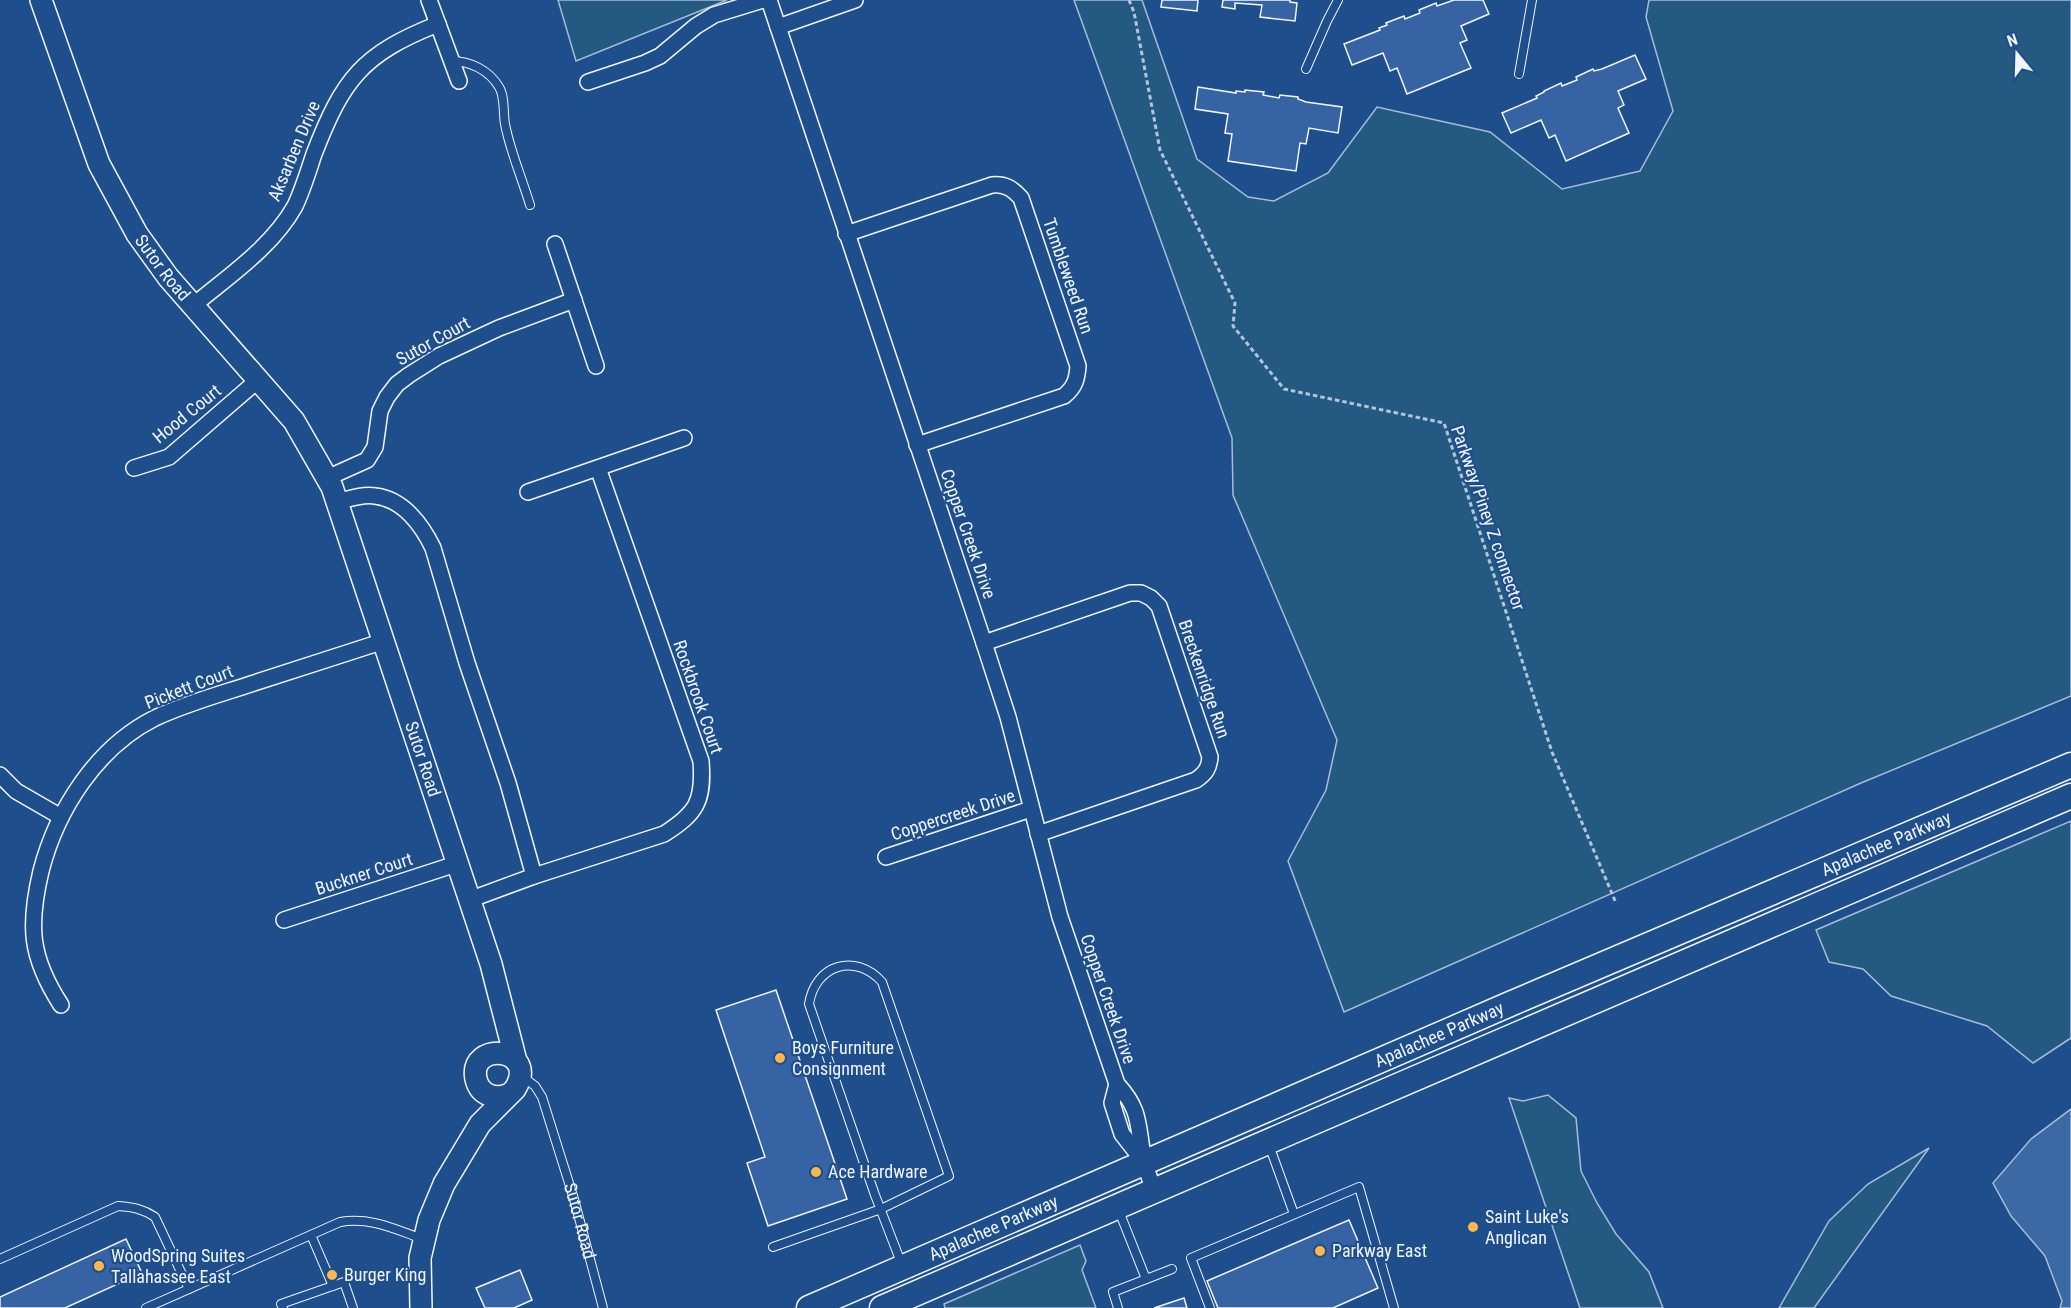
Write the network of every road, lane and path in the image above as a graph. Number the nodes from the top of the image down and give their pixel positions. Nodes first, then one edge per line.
1 (41, 0) edge
2 (429, 0) edge
3 (763, 0) edge
4 (769, 0) edge
5 (855, 0) edge
6 (1129, 0) edge
7 (1338, 0) edge
8 (1532, 0) edge
9 (438, 24) junction
10 (778, 27) junction
11 (451, 61) junction
12 (1306, 69) dead end
13 (1519, 74) dead end
14 (459, 81) dead end
15 (588, 82) dead end
16 (530, 205) dead end
17 (846, 234) junction
18 (555, 244) dead end
19 (574, 300) junction
20 (194, 305) junction
21 (596, 366) dead end
22 (258, 380) junction
23 (684, 438) dead end
24 (917, 445) junction
25 (134, 468) dead end
26 (598, 468) junction
27 (327, 478) junction
28 (528, 492) dead end
29 (337, 502) junction
30 (384, 641) junction
31 (984, 643) junction
32 (2071, 765) edge
33 (0, 775) edge
34 (2071, 796) edge
35 (1031, 809) junction
36 (61, 817) junction
37 (1038, 834) junction
38 (886, 857) dead end
39 (456, 864) junction
40 (534, 876) junction
41 (469, 900) junction
42 (1617, 903) dead end
43 (284, 920) dead end
44 (1622, 957) junction
45 (1632, 984) junction
46 (61, 1005) dead end
47 (504, 1018) junction
48 (487, 1056) junction
49 (518, 1068) junction
50 (477, 1083) junction
51 (510, 1094) junction
52 (1268, 1141) junction
53 (463, 1149) junction
54 (1144, 1162) junction
55 (1154, 1190) junction
56 (1117, 1206) junction
57 (881, 1209) junction
58 (1294, 1214) junction
59 (311, 1235) junction
60 (424, 1239) junction
61 (773, 1247) dead end
62 (940, 1251) junction
63 (0, 1259) edge
64 (903, 1268) junction
65 (1172, 1269) dead end
66 (1146, 1279) junction
67 (333, 1286) junction
68 (189, 1289) junction
69 (924, 1299) edge
70 (282, 1306) edge
71 (884, 1307) edge
72 (146, 1308) edge
73 (353, 1308) edge
74 (421, 1308) edge
75 (603, 1308) edge
76 (809, 1308) edge
77 (1118, 1308) edge
78 (1210, 1308) edge
79 (1394, 1308) edge

1 - 20 street, Sutor Road
2 - 9 street
3 - 15 street
4 - 10 street, Copper Creek Drive
5 - 10 street
6 - 42 path, Parkway/Piney Z connector
7 - 12 lane
8 - 13 lane
9 - 11 street
9 - 20 street, Aksarben Drive
10 - 17 street, Copper Creek Drive
11 - 14 street
11 - 16 lane
17 - 24 street, Copper Creek Drive
17 - 24 street, Tumbleweed Run
18 - 19 street
19 - 21 street
19 - 27 street, Sutor Court
20 - 22 street, Sutor Road
22 - 25 street, Hood Court
22 - 27 street, Sutor Road
23 - 26 street
24 - 31 street, Copper Creek Drive
26 - 28 street
26 - 40 street, Rockbrook Court
27 - 29 street, Sutor Road
29 - 30 street, Sutor Road
29 - 40 street
30 - 36 street, Pickett Court
30 - 39 street, Sutor Road
31 - 35 street, Copper Creek Drive
31 - 37 street, Breckenridge Run
32 - 44 main road, Apalachee Parkway
33 - 36 street
34 - 45 main road, Apalachee Parkway
35 - 37 street, Copper Creek Drive
35 - 38 street, Coppercreek Drive
36 - 46 street, Pickett Court
37 - 54 street, Copper Creek Drive
39 - 41 street, Sutor Road
39 - 43 street, Buckner Court
40 - 41 street, Rockbrook Court
41 - 47 street, Sutor Road
44 - 45 main road
44 - 54 main road, Apalachee Parkway
45 - 52 main road, Apalachee Parkway
47 - 48 street
47 - 49 street, Sutor Road
48 - 49 street
48 - 50 street
49 - 51 street
49 - 75 lane, Sutor Road
50 - 51 street
50 - 53 street
51 - 53 street
52 - 55 main road, Apalachee Parkway
52 - 58 lane
53 - 60 street
54 - 55 street, Copper Creek Drive
54 - 62 main road, Apalachee Parkway
55 - 56 main road, Apalachee Parkway
56 - 66 lane
56 - 69 main road, Apalachee Parkway
57 - 57 lane
57 - 61 lane
57 - 64 lane
58 - 78 lane
58 - 79 lane
59 - 60 lane
59 - 67 lane
59 - 68 lane
60 - 74 street
62 - 64 main road, Apalachee Parkway
62 - 69 main road
63 - 68 lane
64 - 71 main road
64 - 76 main road, Apalachee Parkway
65 - 66 lane
66 - 77 lane
67 - 70 lane
67 - 73 lane
68 - 72 lane
69 - 71 main road, Apalachee Parkway

